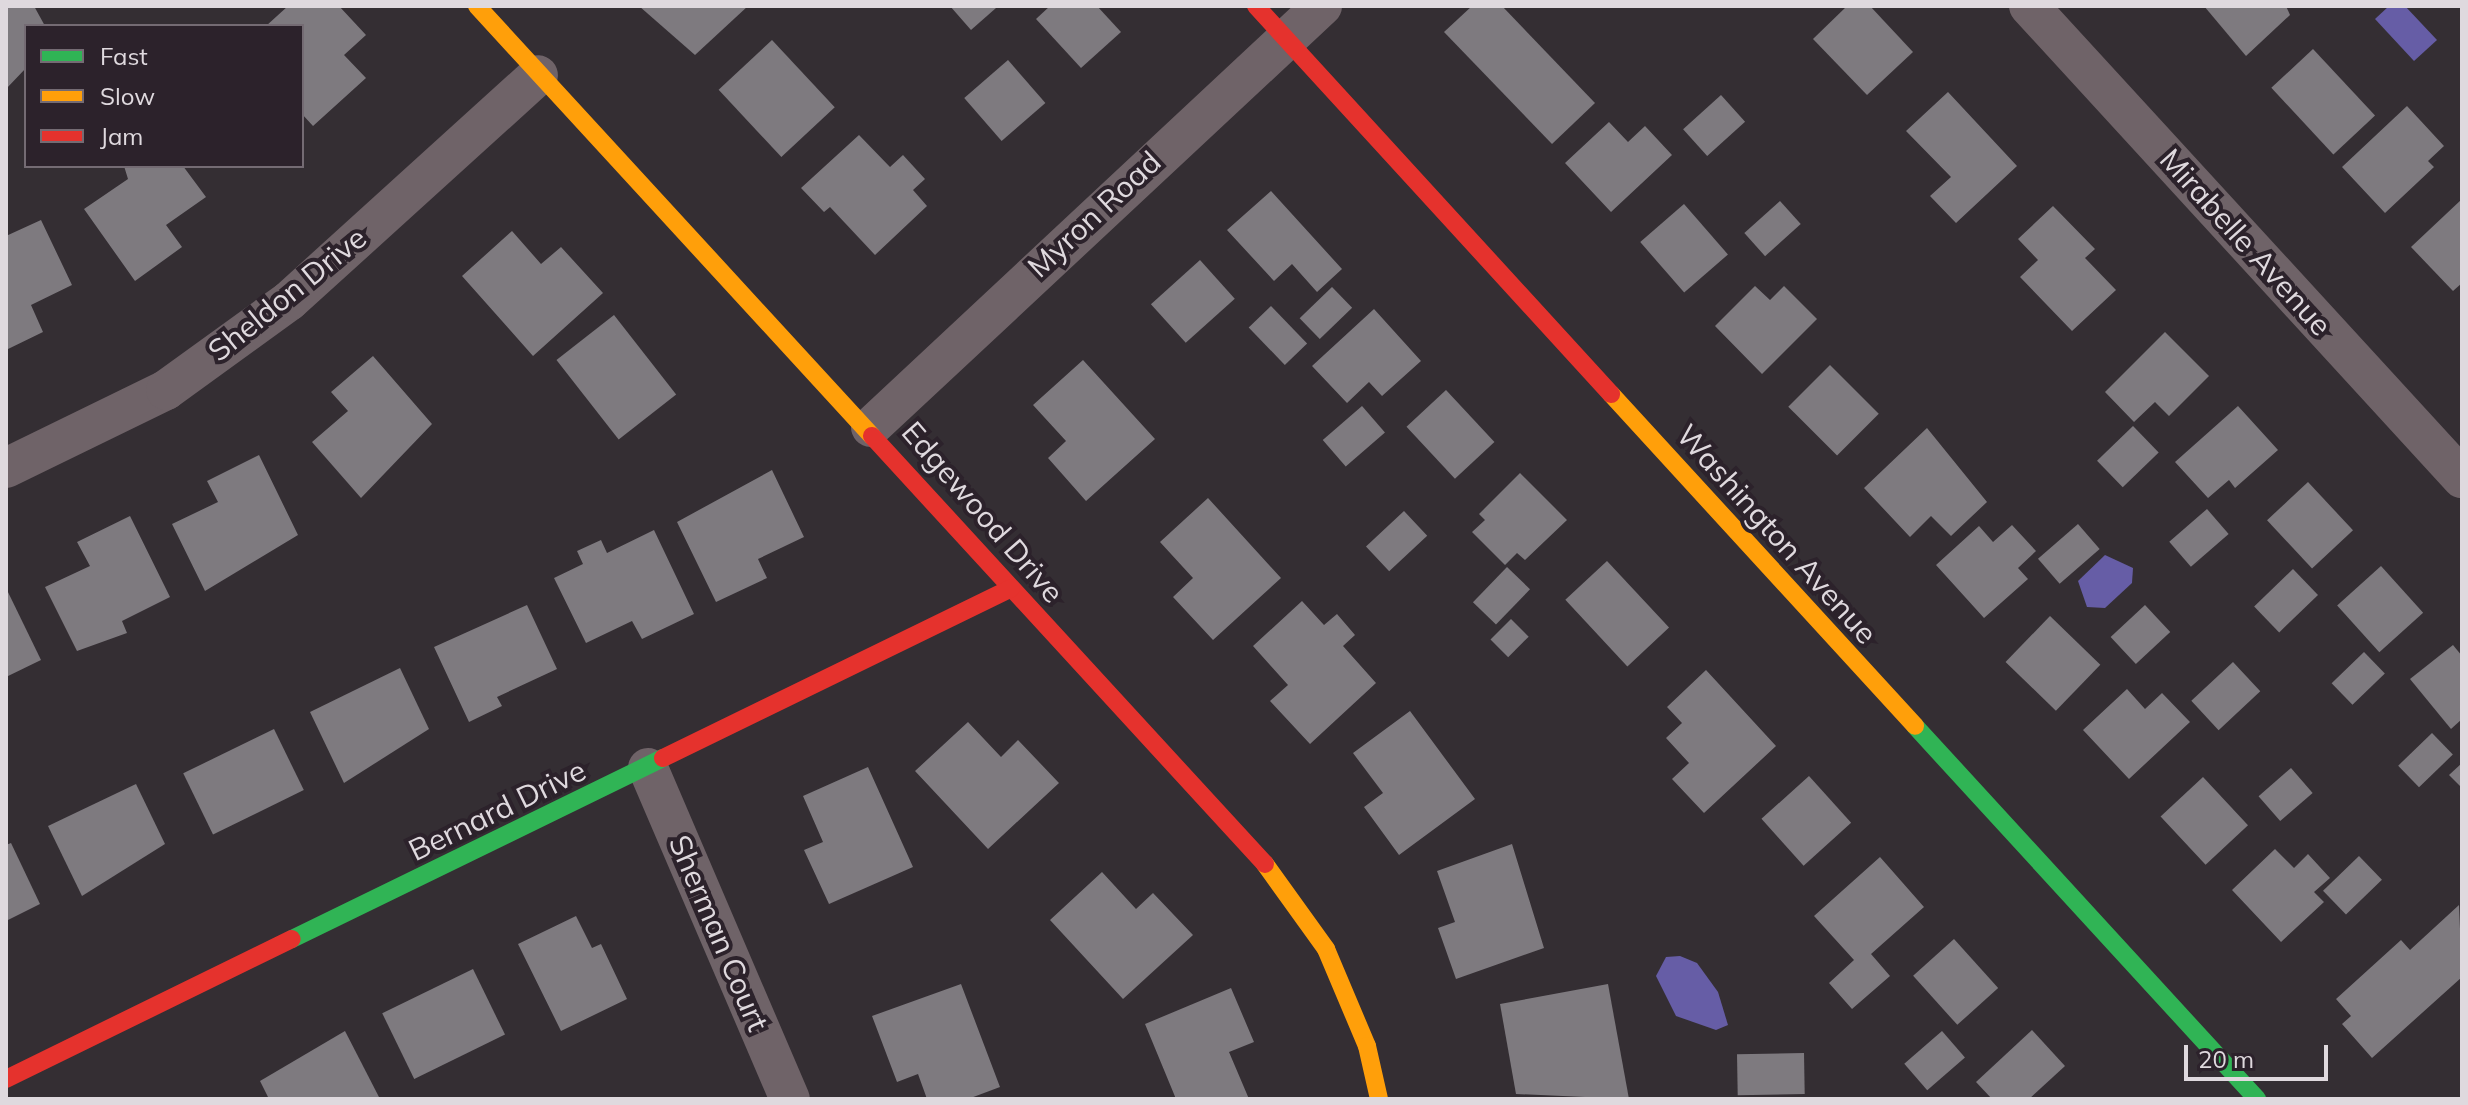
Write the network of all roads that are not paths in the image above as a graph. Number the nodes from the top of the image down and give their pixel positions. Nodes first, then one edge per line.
1 (477, 6) edge
2 (1256, 6) edge
3 (1322, 6) edge
4 (2029, 6) edge
5 (1287, 40) junction
6 (538, 75) junction
7 (871, 427) junction
8 (6, 468) edge
9 (2462, 478) edge
10 (1011, 588) junction
11 (648, 768) junction
12 (6, 1079) edge
13 (790, 1099) edge
14 (1379, 1099) edge
15 (2257, 1099) edge

1 - 6 street, Edgewood Drive
2 - 5 street, Washington Avenue
3 - 5 street, Myron Road
4 - 9 street, Mirabelle Avenue
5 - 7 street, Myron Road
5 - 15 street, Washington Avenue
6 - 7 street, Edgewood Drive
6 - 8 street, Sheldon Drive
7 - 10 street, Edgewood Drive
10 - 11 street, Bernard Drive
10 - 14 street, Edgewood Drive
11 - 12 street, Bernard Drive
11 - 13 street, Sherman Court

